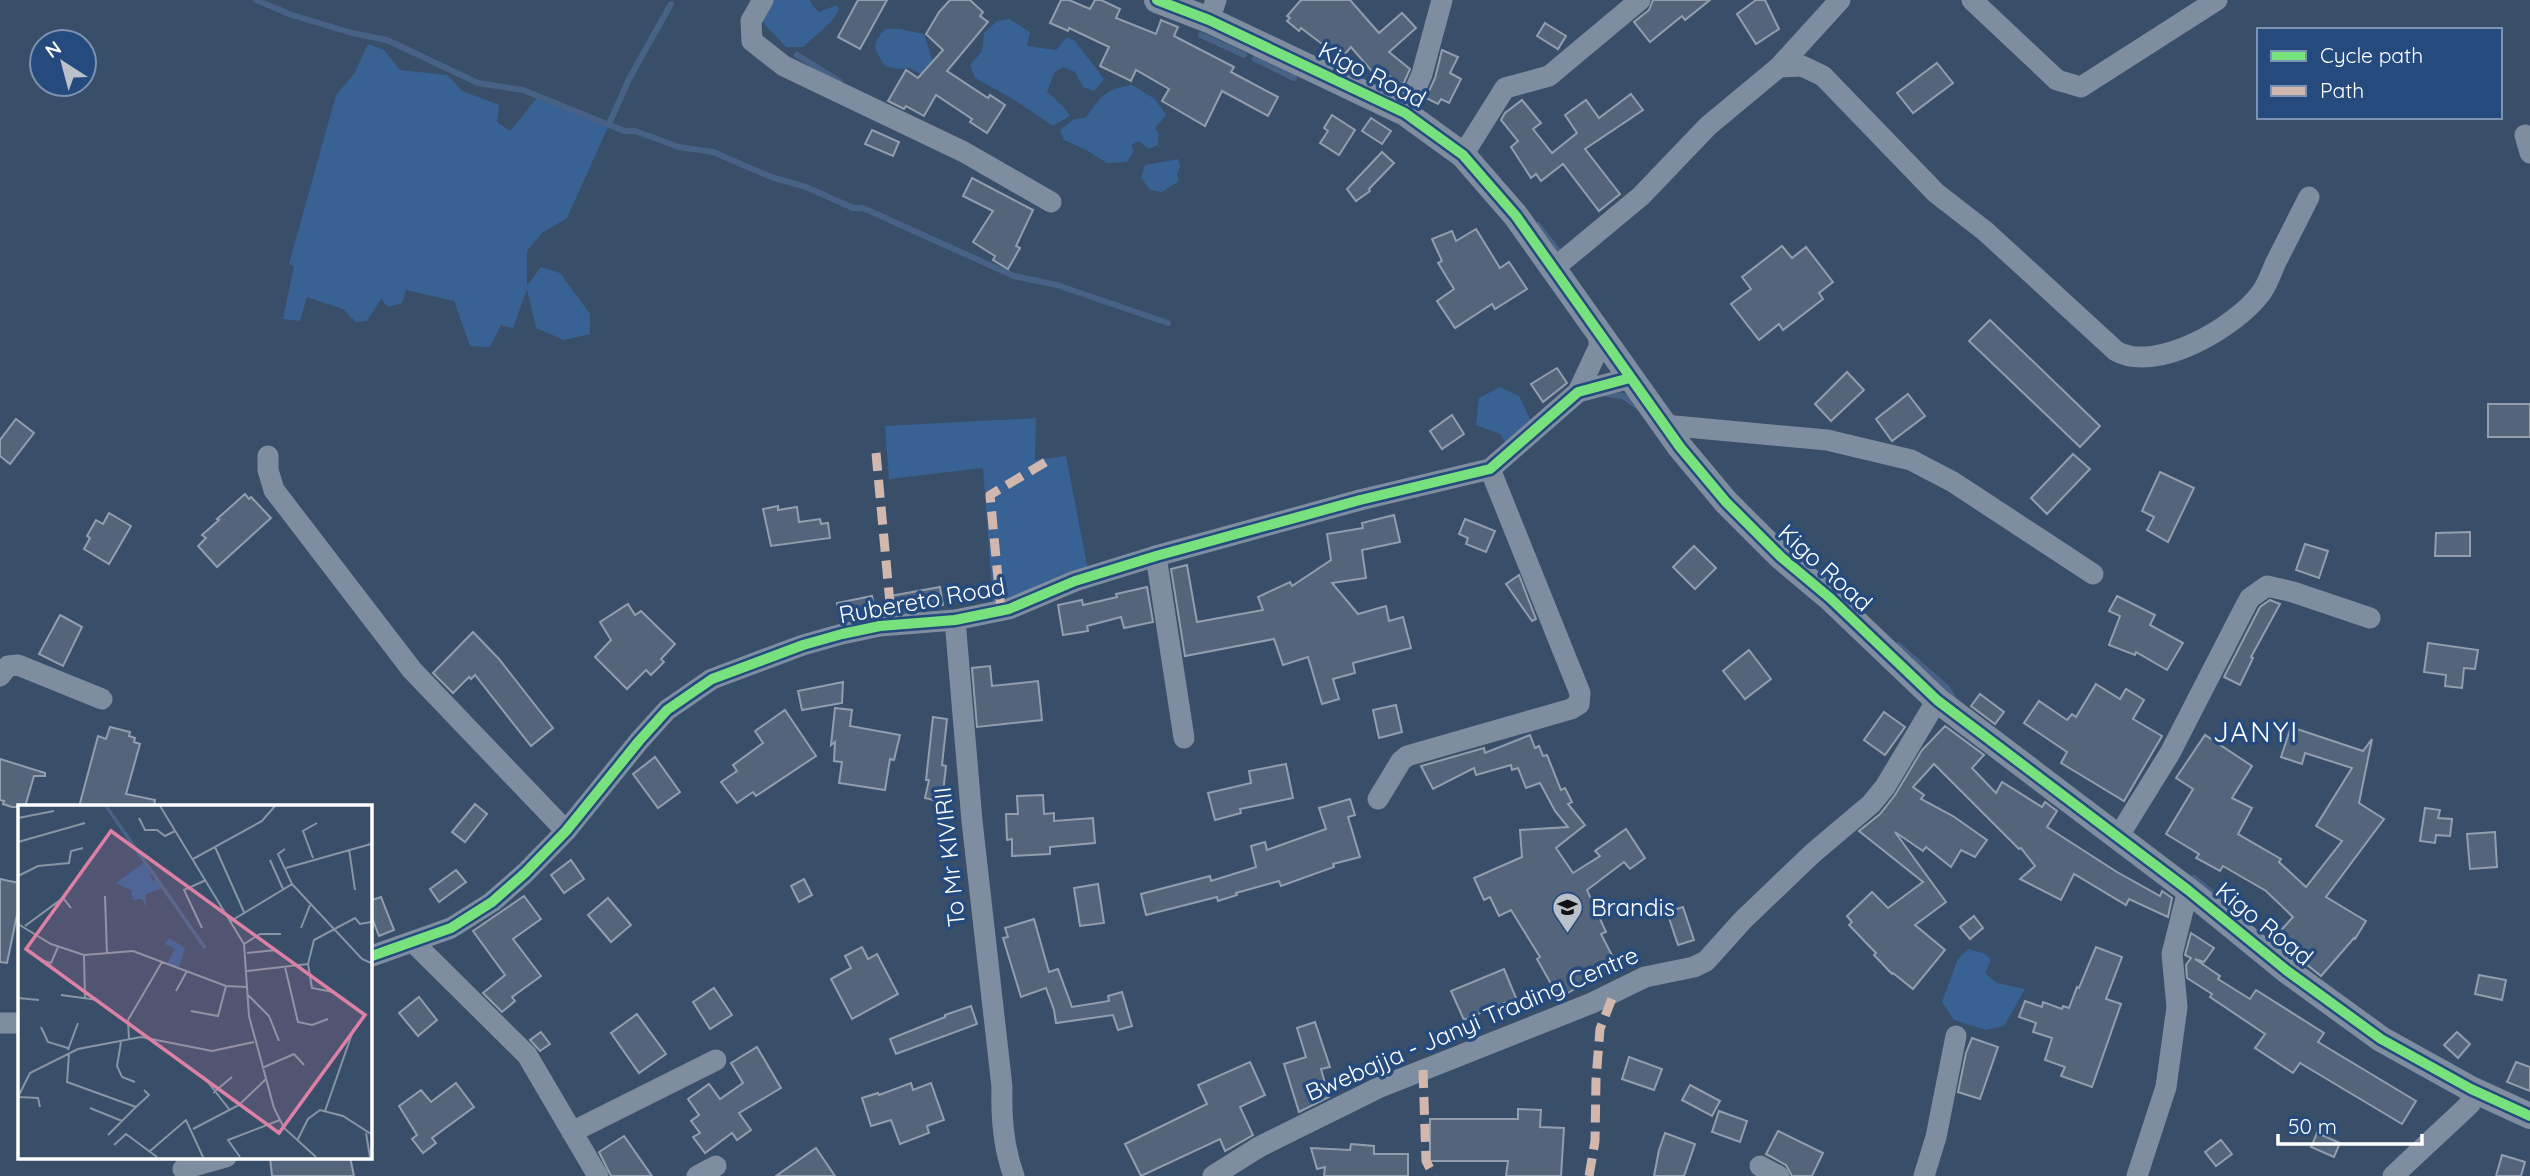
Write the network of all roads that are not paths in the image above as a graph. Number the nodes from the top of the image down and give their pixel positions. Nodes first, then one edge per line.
1 (763, 0) edge
2 (1157, 0) edge
3 (1442, 0) edge
4 (1640, 0) edge
5 (1840, 0) edge
6 (1972, 0) edge
7 (2217, 0) edge
8 (1212, 10) edge
9 (1779, 67) junction
10 (1405, 113) junction
11 (1463, 155) junction
12 (2309, 197) dead end
13 (1051, 202) dead end
14 (1553, 269) junction
15 (1599, 332) junction
16 (1630, 378) junction
17 (1578, 391) junction
18 (1664, 425) junction
19 (268, 456) dead end
20 (1489, 469) junction
21 (1156, 556) junction
22 (2092, 574) dead end
23 (2370, 618) dead end
24 (955, 620) junction
25 (0, 676) edge
26 (102, 699) dead end
27 (1937, 700) junction
28 (1184, 738) dead end
29 (1378, 799) dead end
30 (566, 831) junction
31 (2111, 832) junction
32 (2188, 890) junction
33 (414, 943) junction
34 (371, 956) edge
35 (0, 1023) edge
36 (18, 1023) edge
37 (1956, 1036) dead end
38 (716, 1060) dead end
39 (2471, 1089) junction
40 (2530, 1116) edge
41 (572, 1132) junction
42 (222, 1158) edge
43 (716, 1166) dead end
44 (183, 1169) dead end
45 (598, 1176) edge
46 (697, 1176) edge
47 (1014, 1176) edge
48 (1213, 1176) edge
49 (1924, 1176) edge
50 (2137, 1176) edge
51 (2393, 1176) edge

1 - 13 street
2 - 8 street, Kigo Road
3 - 10 street
4 - 11 street
5 - 9 street
6 - 7 street
8 - 10 street, Kigo Road
9 - 12 street
9 - 14 street
10 - 11 street, Kigo Road
11 - 14 street, Kigo Road
14 - 15 street, Kigo Road
15 - 16 street, Kigo Road
15 - 17 street
16 - 17 street, Rubereto Road
16 - 18 street, Kigo Road
17 - 20 street, Rubereto Road
18 - 22 street
18 - 27 street, Kigo Road
19 - 30 street
20 - 21 street, Rubereto Road
20 - 29 street
21 - 24 street, Rubereto Road
21 - 28 street
23 - 31 street
24 - 30 street, Rubereto Road
24 - 47 street, To Mr KIVIRII
25 - 26 street
27 - 31 street, Kigo Road
27 - 48 street, Bwebajja - Janyi Trading Centre
30 - 33 street, Rubereto Road
31 - 32 street, Kigo Road
32 - 39 street, Kigo Road
32 - 50 street
33 - 34 street, Rubereto Road
33 - 41 street
35 - 36 street
37 - 49 street
38 - 41 street
39 - 40 street, Kigo Road
39 - 51 street
41 - 45 street
42 - 44 street
43 - 46 street

